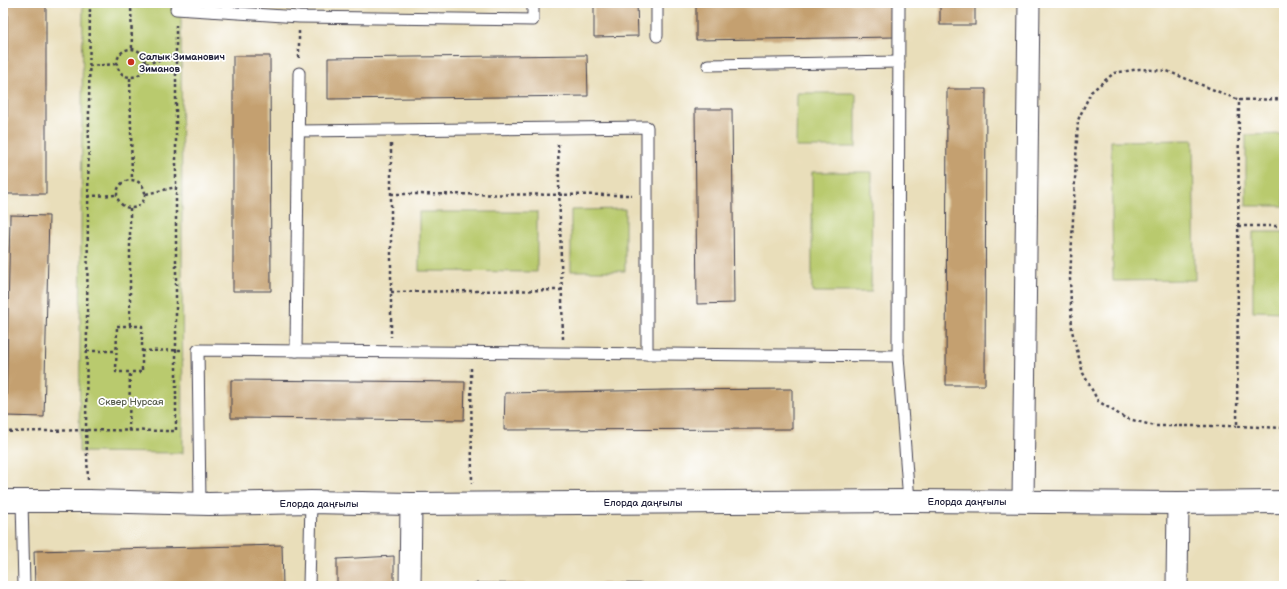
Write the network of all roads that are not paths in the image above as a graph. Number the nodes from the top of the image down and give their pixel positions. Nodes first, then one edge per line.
1 (533, 3) edge
2 (657, 3) edge
3 (899, 3) edge
4 (1029, 3) edge
5 (176, 9) road end
6 (657, 36) dead end
7 (899, 62) junction
8 (708, 65) dead end
9 (299, 73) road end
10 (299, 131) junction
11 (296, 351) junction
12 (646, 354) junction
13 (898, 356) junction
14 (12, 501) edge
15 (909, 501) junction
16 (1023, 501) junction
17 (311, 502) junction
18 (1284, 502) edge
19 (1178, 503) junction
20 (200, 504) junction
21 (411, 504) junction
22 (24, 586) edge
23 (309, 586) edge
24 (410, 586) edge
25 (1177, 586) edge

1 - 5 lane
2 - 6 lane
3 - 7 lane
4 - 16 street
7 - 8 lane
7 - 13 lane
9 - 10 lane
10 - 11 lane
10 - 12 lane
11 - 12 lane
11 - 20 lane
12 - 13 lane
13 - 15 lane
14 - 20 street, Елорда даңғылы
14 - 22 lane
15 - 16 street, Елорда даңғылы
15 - 21 street, Елорда даңғылы
16 - 19 street, Елорда даңғылы
17 - 20 street, Елорда даңғылы
17 - 21 street, Елорда даңғылы
17 - 23 lane
18 - 19 street, Елорда даңғылы
19 - 25 street
21 - 24 street

